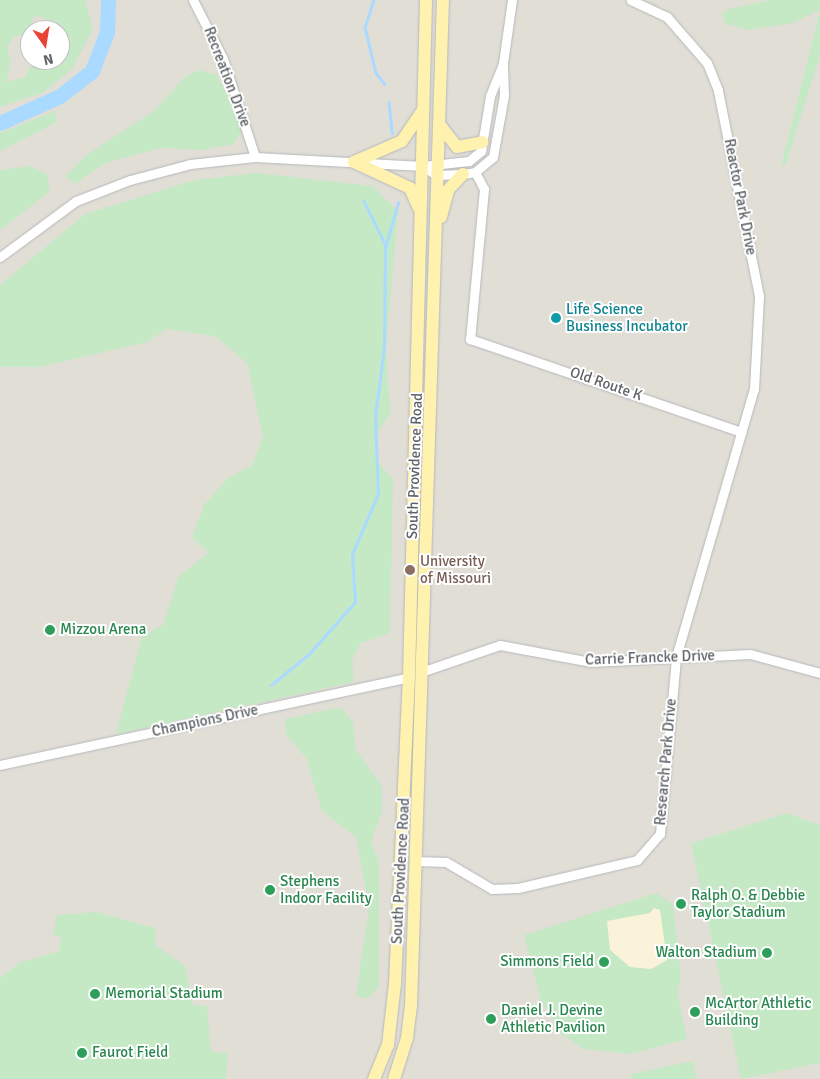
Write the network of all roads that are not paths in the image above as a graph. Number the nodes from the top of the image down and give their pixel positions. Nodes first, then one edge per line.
1 (193, 0) edge
2 (426, 0) edge
3 (443, 0) edge
4 (512, 0) edge
5 (631, 0) edge
6 (503, 63) junction
7 (424, 107) junction
8 (438, 123) junction
9 (483, 142) junction
10 (255, 157) junction
11 (354, 162) junction
12 (423, 166) junction
13 (436, 168) junction
14 (469, 173) junction
15 (421, 217) junction
16 (435, 228) junction
17 (0, 257) edge
18 (742, 432) junction
19 (676, 656) junction
20 (424, 671) junction
21 (820, 673) edge
22 (409, 677) junction
23 (0, 764) edge
24 (415, 860) junction
25 (374, 1079) edge
26 (394, 1079) edge

1 - 10 street, Recreation Drive
2 - 7 main road, South Providence Road
3 - 8 main road, South Providence Road
4 - 6 street
5 - 18 street, Reactor Park Drive
6 - 9 street
6 - 14 street
7 - 11 main road
7 - 12 main road, South Providence Road
8 - 9 main road
8 - 13 main road, South Providence Road
9 - 13 street
10 - 11 street
10 - 17 street
11 - 12 street
11 - 15 main road
12 - 13 street
12 - 15 main road, South Providence Road
13 - 14 street
13 - 16 main road, South Providence Road
14 - 16 main road
14 - 18 street, Old Route K
15 - 22 main road, South Providence Road
16 - 20 main road, South Providence Road
18 - 19 street, Research Park Drive
19 - 20 street, Carrie Francke Drive
19 - 21 street, Carrie Francke Drive
19 - 24 street, Research Park Drive
20 - 24 main road, South Providence Road
22 - 23 street, Champions Drive
22 - 25 main road, South Providence Road
24 - 26 main road, South Providence Road

